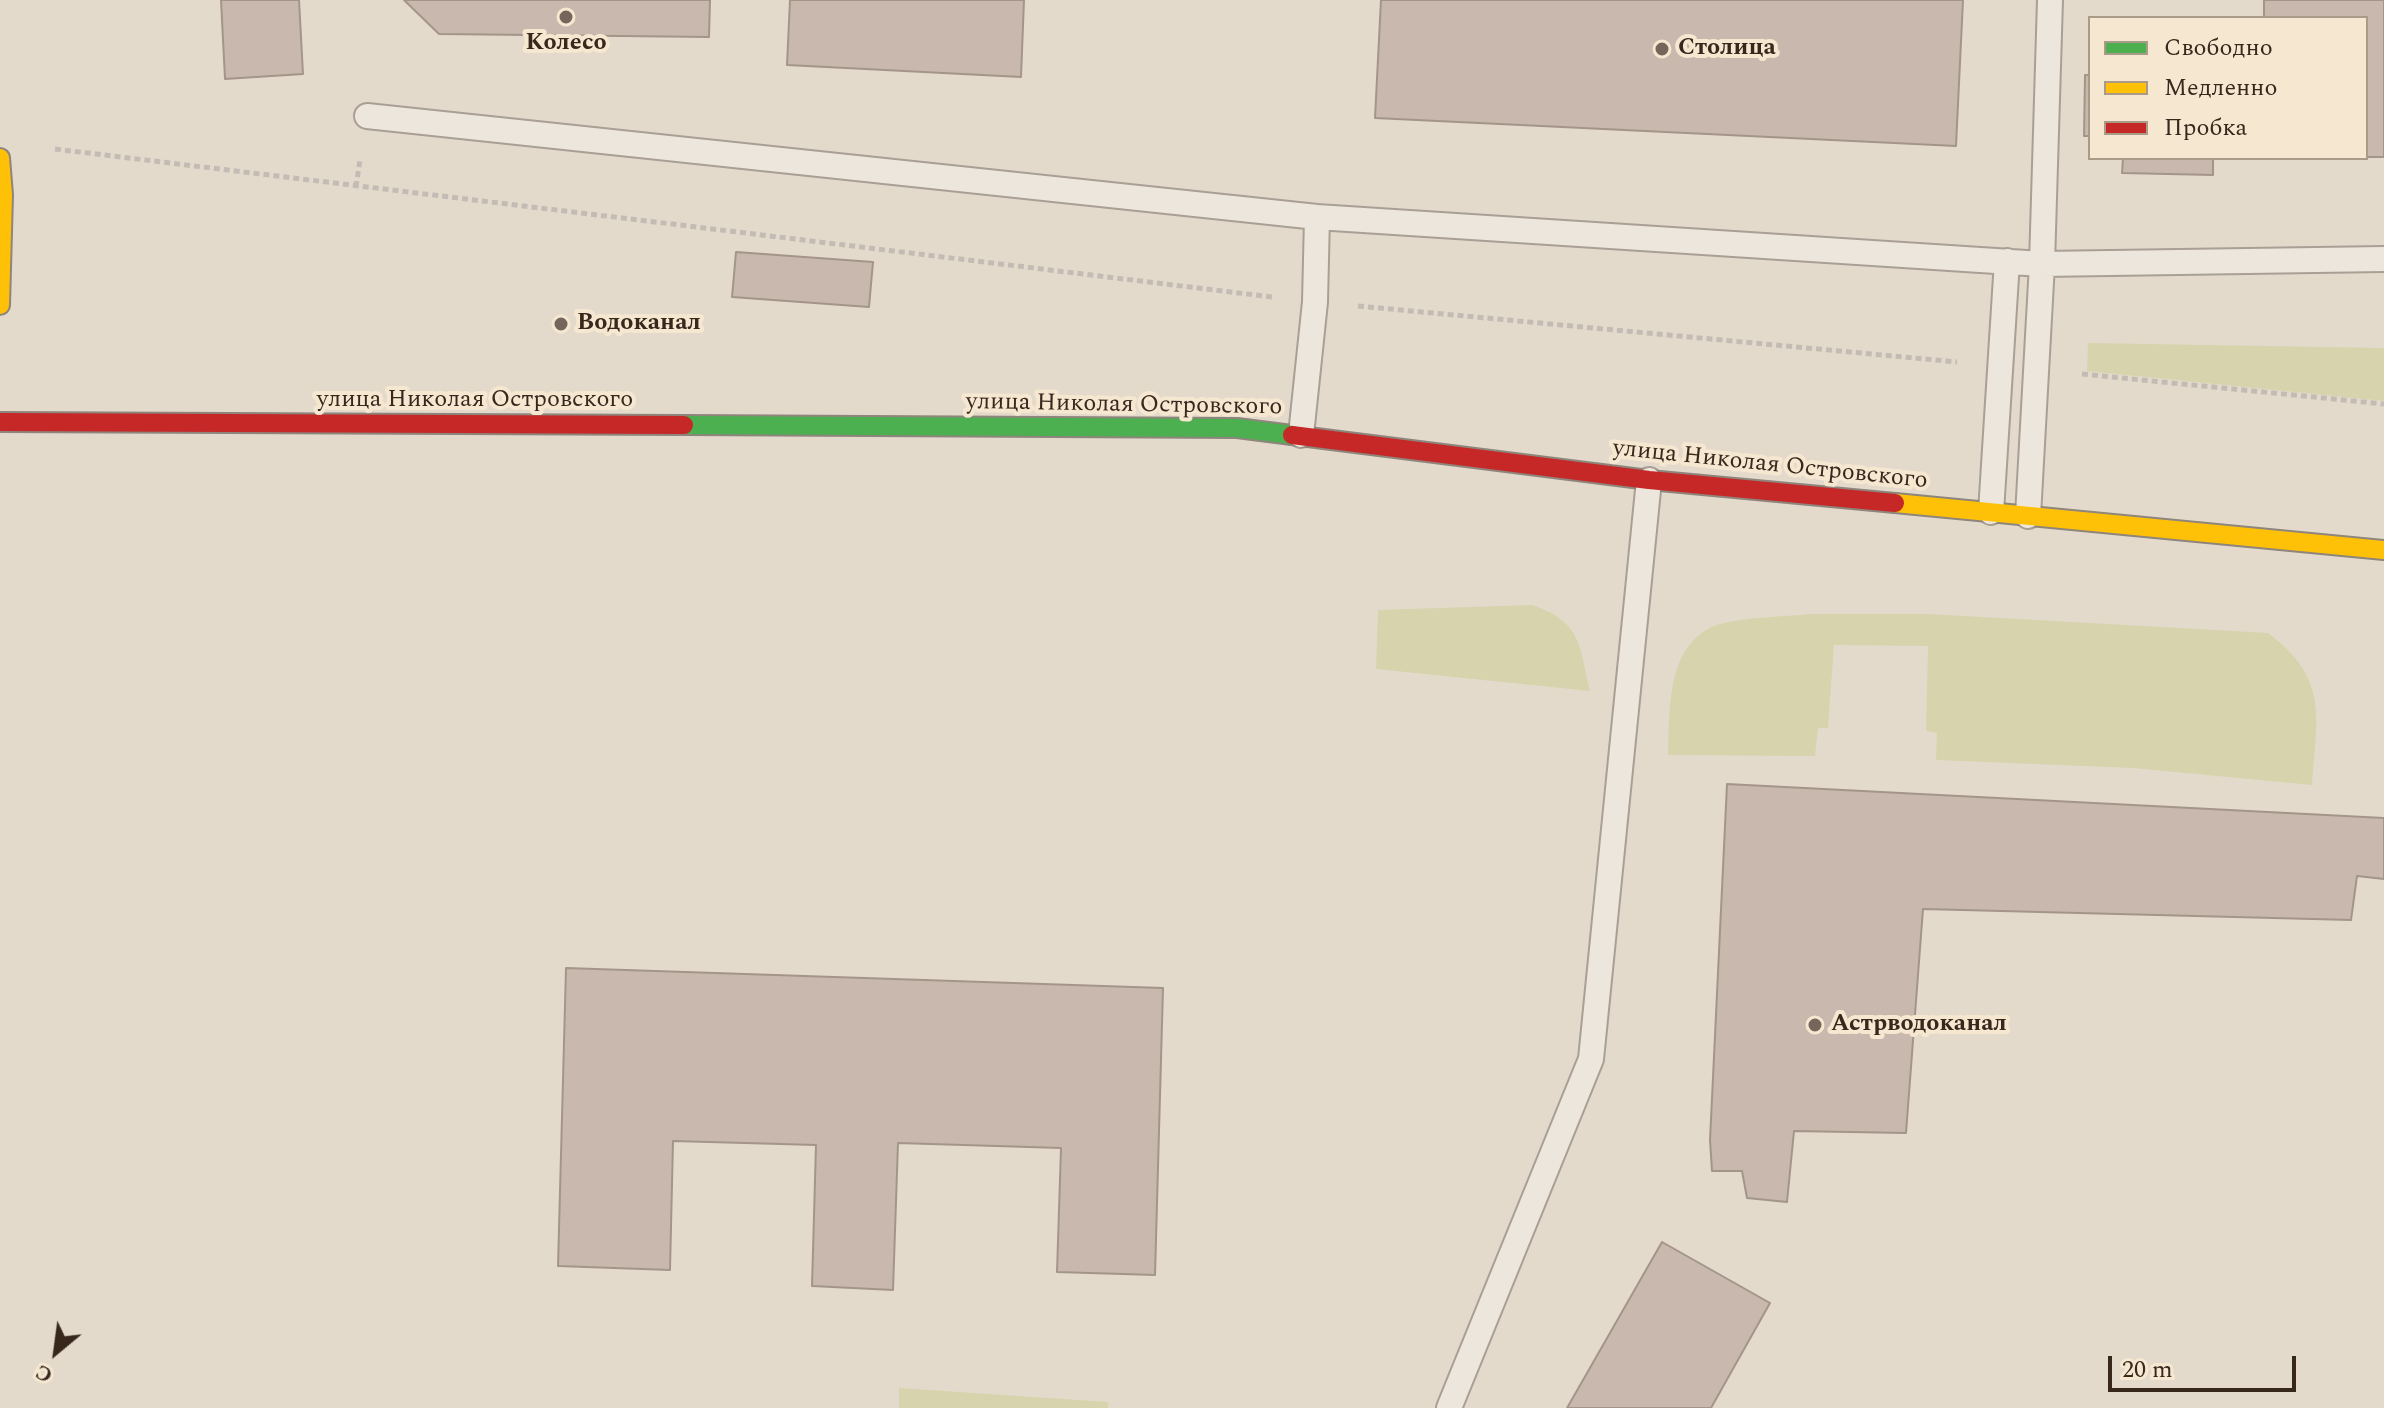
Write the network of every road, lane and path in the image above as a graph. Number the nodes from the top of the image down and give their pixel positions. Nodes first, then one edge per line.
1 (2050, 0) edge
2 (367, 116) dead end
3 (47, 147) dead end
4 (0, 158) edge
5 (1317, 217) junction
6 (2384, 259) edge
7 (2007, 261) junction
8 (2042, 264) junction
9 (1315, 302) junction
10 (0, 305) edge
11 (2000, 366) junction
12 (2036, 370) junction
13 (2384, 404) edge
14 (0, 422) edge
15 (1301, 435) junction
16 (1649, 480) junction
17 (1991, 512) junction
18 (2028, 516) junction
19 (2384, 550) edge
20 (1449, 1408) edge

1 - 8 lane
2 - 5 lane
3 - 9 path
4 - 10 main road
5 - 7 lane
5 - 9 lane
6 - 8 lane
7 - 8 lane
7 - 11 lane
8 - 12 lane
9 - 11 path
9 - 15 lane
11 - 17 lane
12 - 13 path
12 - 18 lane
14 - 15 main road, улица Николая Островского
15 - 16 main road, улица Николая Островского
16 - 17 main road, улица Николая Островского
16 - 20 lane
17 - 18 main road, улица Николая Островского
18 - 19 main road, улица Николая Островского

